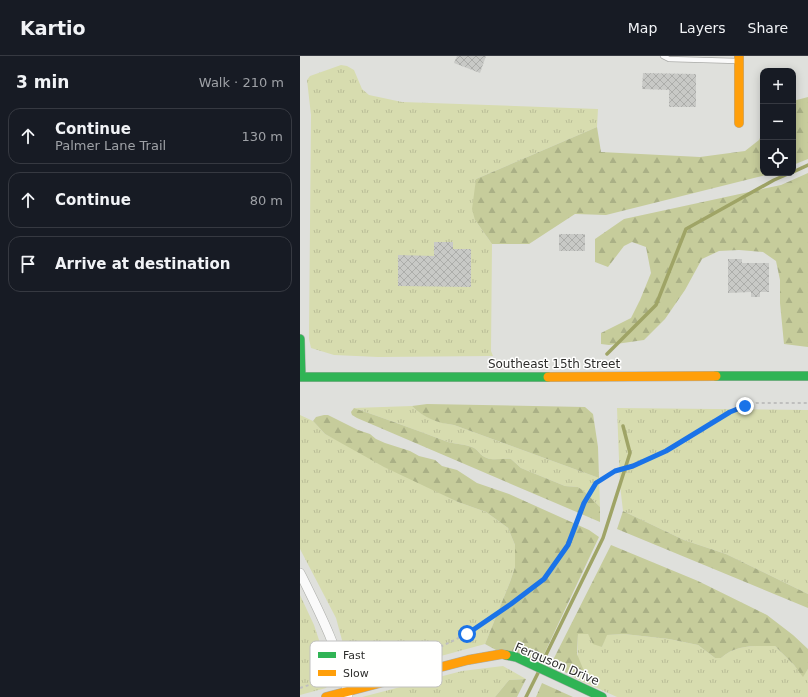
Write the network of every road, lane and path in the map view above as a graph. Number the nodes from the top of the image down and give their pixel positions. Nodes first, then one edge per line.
1 (663, 56) edge
2 (739, 59) edge
3 (739, 123) dead end
4 (300, 339) edge
5 (808, 376) edge
6 (300, 377) edge
7 (808, 403) edge
8 (300, 573) edge
9 (330, 641) edge
10 (442, 646) edge
11 (442, 667) edge
12 (310, 685) edge
13 (372, 687) edge
14 (300, 688) edge
15 (347, 694) edge
16 (326, 697) edge
17 (602, 697) edge

1 - 2 lane
2 - 3 main road
4 - 6 main road
5 - 6 main road, Southeast 15th Street
7 - 10 path
8 - 9 street
11 - 17 main road, Ferguson Drive
12 - 14 path
13 - 15 main road, Ferguson Drive
15 - 16 main road

